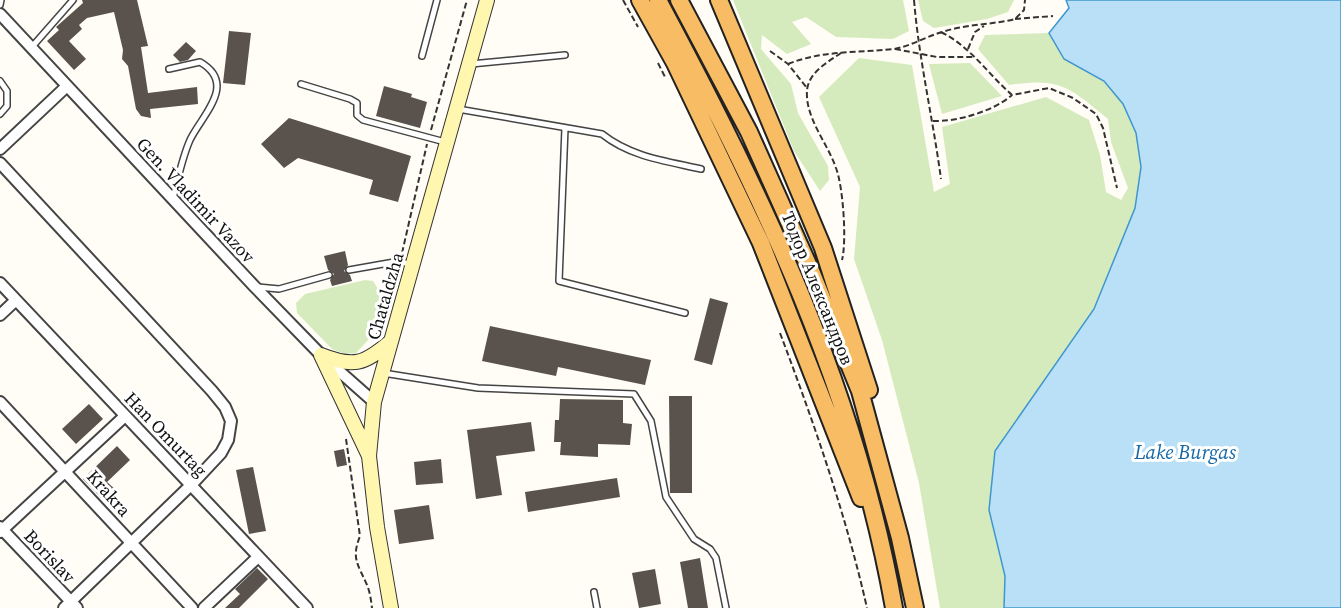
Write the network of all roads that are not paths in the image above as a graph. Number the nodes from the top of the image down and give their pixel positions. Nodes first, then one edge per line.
1 (1, 0) edge
2 (74, 0) edge
3 (436, 0) edge
4 (487, 0) edge
5 (640, 0) edge
6 (658, 0) edge
7 (679, 0) edge
8 (719, 0) edge
9 (0, 5) edge
10 (0, 14) edge
11 (31, 48) junction
12 (565, 55) dead end
13 (422, 56) dead end
14 (469, 64) junction
15 (169, 69) dead end
16 (0, 81) edge
17 (301, 84) dead end
18 (67, 86) junction
19 (456, 109) junction
20 (0, 114) edge
21 (565, 128) junction
22 (447, 143) junction
23 (0, 149) edge
24 (0, 163) edge
25 (701, 169) dead end
26 (173, 200) junction
27 (412, 265) junction
28 (349, 270) dead end
29 (329, 275) dead end
30 (0, 283) edge
31 (254, 286) junction
32 (16, 300) junction
33 (685, 313) dead end
34 (0, 315) edge
35 (390, 342) junction
36 (321, 355) junction
37 (382, 373) junction
38 (0, 402) edge
39 (374, 402) junction
40 (125, 416) junction
41 (369, 456) junction
42 (66, 470) junction
43 (192, 484) junction
44 (1, 530) edge
45 (900, 538) junction
46 (131, 543) junction
47 (881, 543) junction
48 (258, 557) junction
49 (594, 592) dead end
50 (70, 606) edge
51 (192, 608) edge
52 (204, 608) edge
53 (307, 608) edge
54 (391, 608) edge
55 (597, 608) edge
56 (726, 608) edge
57 (894, 608) edge
58 (915, 608) edge

1 - 9 lane
2 - 11 lane
3 - 13 lane
4 - 14 main road, Chataldzha
5 - 47 highway
6 - 47 highway, Тодор Александров
7 - 45 highway, Тодор Александров
8 - 45 highway
10 - 11 street, Gen. Vladimir Vazov
11 - 18 street, Gen. Vladimir Vazov
12 - 14 lane
14 - 19 main road, Chataldzha
15 - 26 lane
16 - 20 lane
17 - 22 lane
18 - 23 street
18 - 26 street, Gen. Vladimir Vazov
19 - 21 lane
19 - 22 main road, Chataldzha
21 - 25 lane
21 - 33 lane
22 - 27 main road, Chataldzha
24 - 43 street
26 - 31 street, Gen. Vladimir Vazov
27 - 28 lane
27 - 35 main road, Chataldzha
29 - 31 lane
30 - 32 street, Han Omurtag
31 - 36 street, Gen. Vladimir Vazov
32 - 34 street
32 - 40 street, Han Omurtag
35 - 36 main road
35 - 37 main road, Chataldzha
36 - 39 street, Gen. Vladimir Vazov
36 - 41 main road
37 - 39 main road, Chataldzha
37 - 56 lane
38 - 42 street, Krakra
39 - 41 main road, Chataldzha
40 - 42 street
40 - 43 street, Han Omurtag
41 - 54 main road, Chataldzha
42 - 44 street
42 - 46 street, Krakra
43 - 46 street
43 - 48 street, Han Omurtag
44 - 50 street, Borislav
45 - 58 highway, Тодор Александров
46 - 50 street
46 - 51 street, Krakra
47 - 57 highway, Тодор Александров
48 - 52 street
48 - 53 street, Han Omurtag
49 - 55 lane

